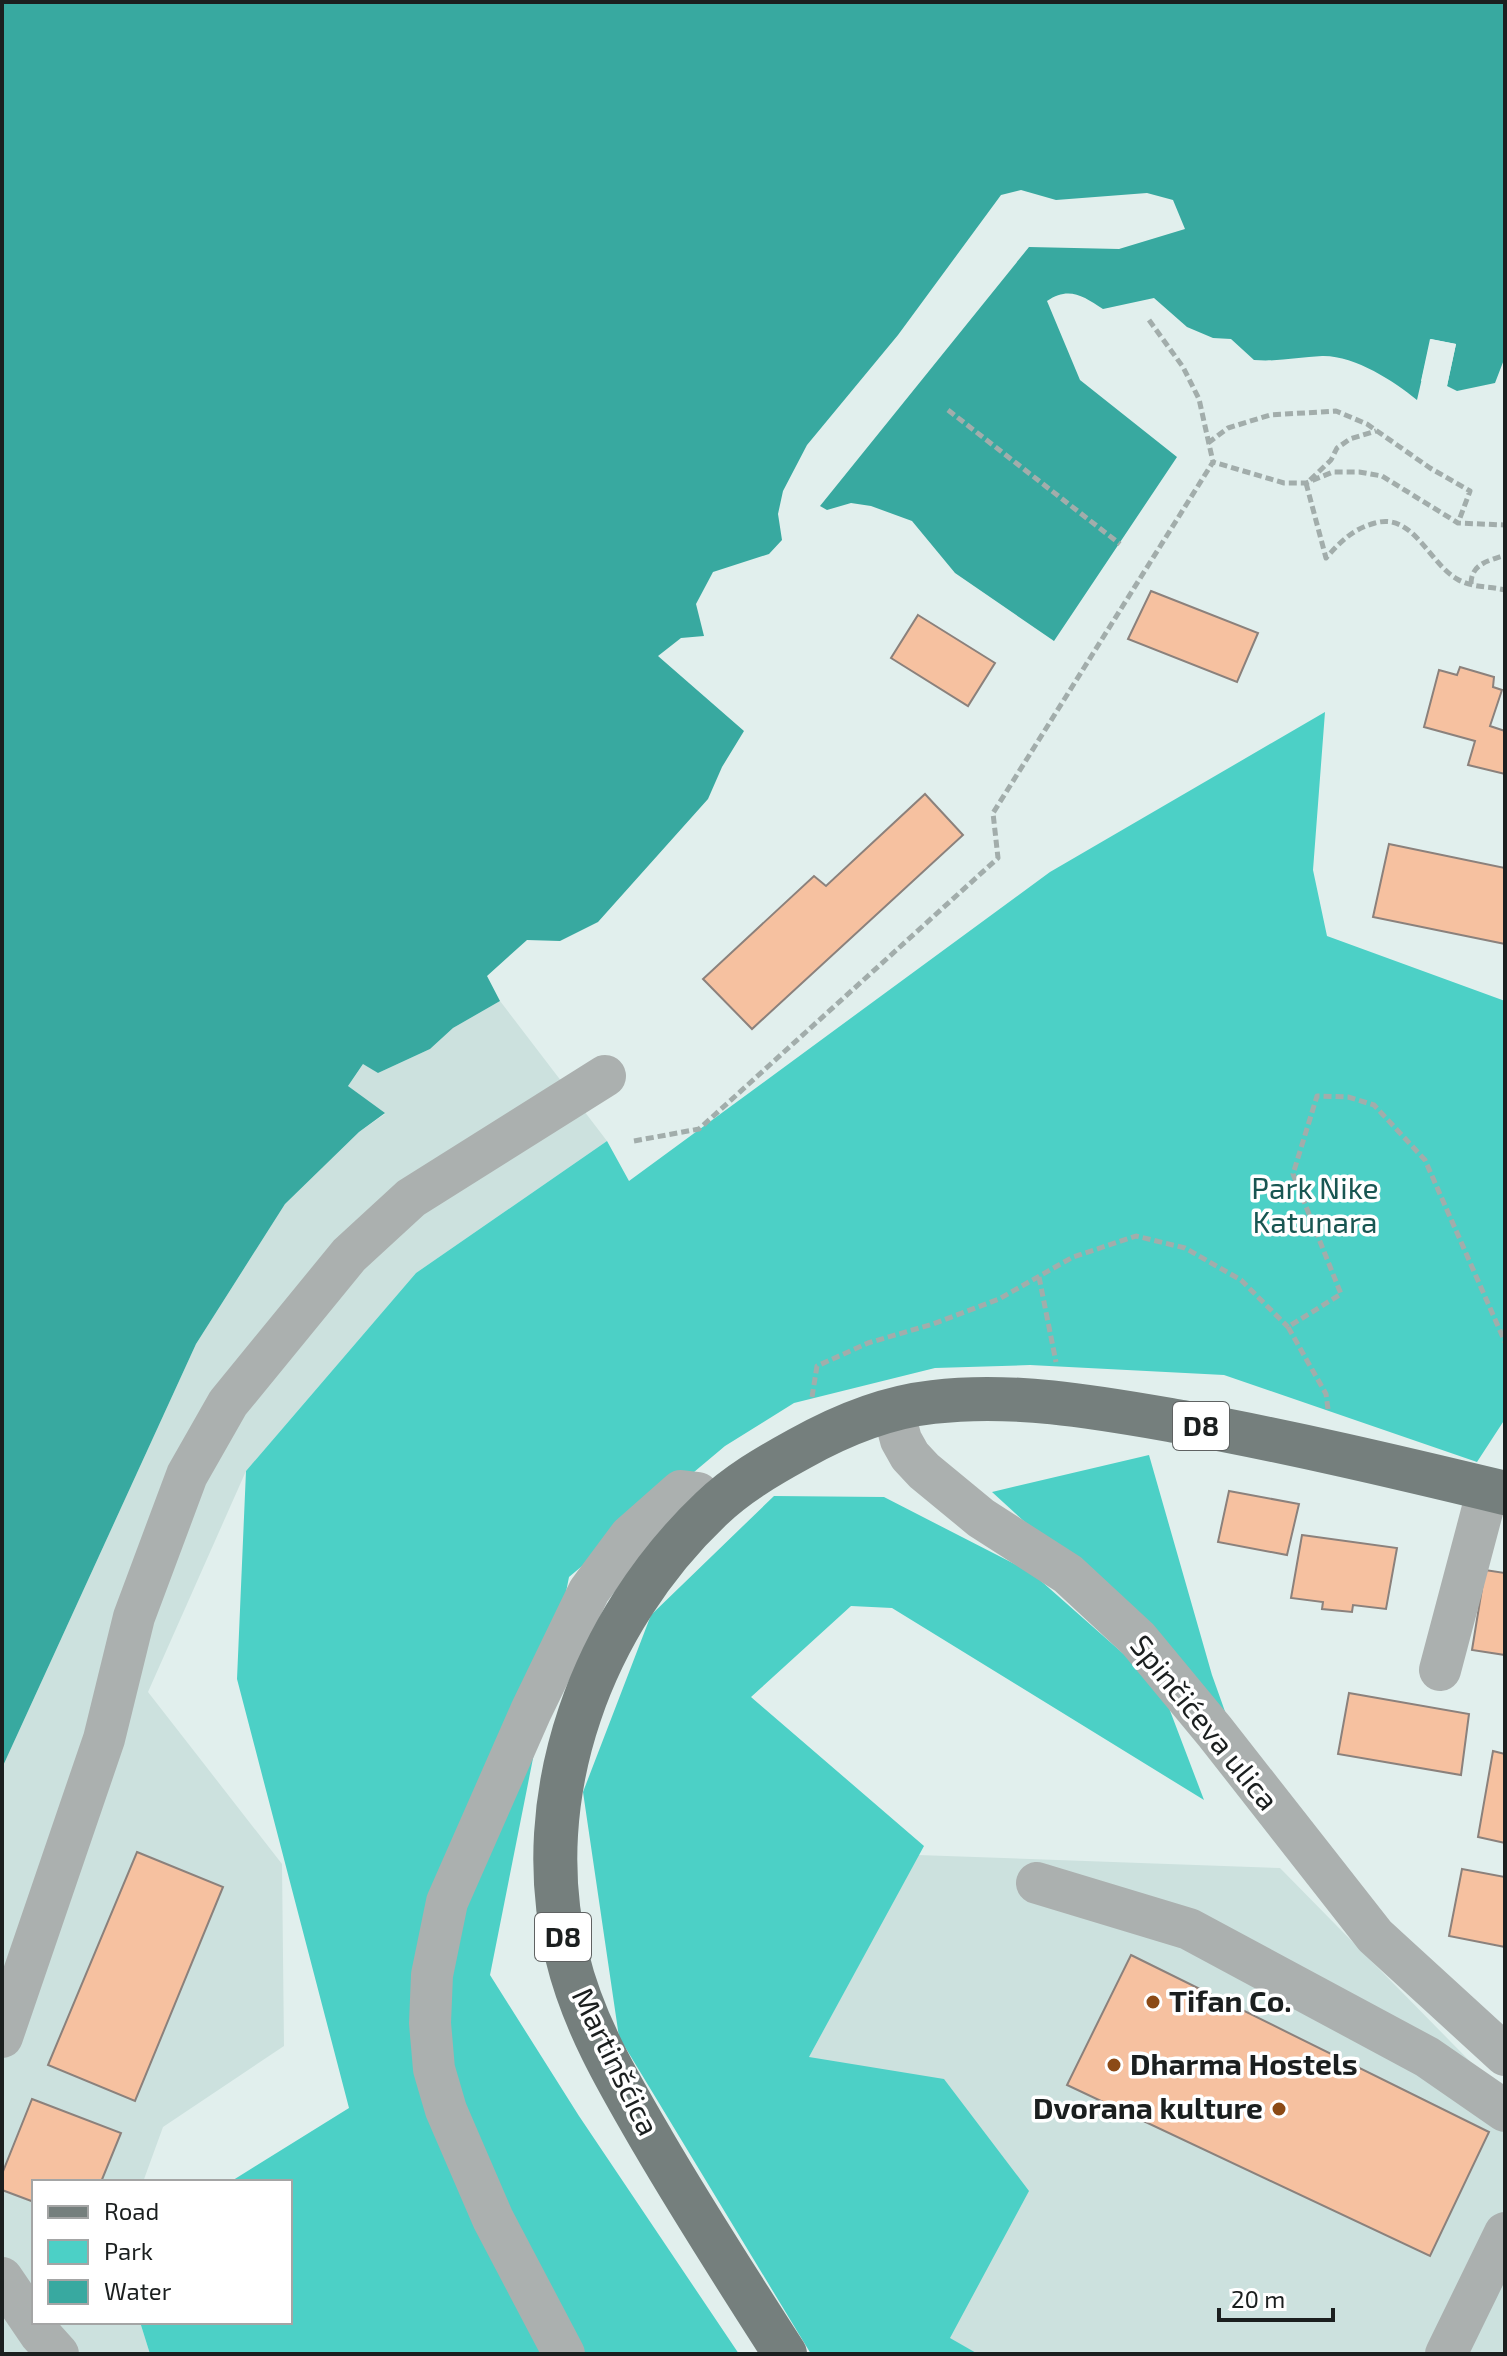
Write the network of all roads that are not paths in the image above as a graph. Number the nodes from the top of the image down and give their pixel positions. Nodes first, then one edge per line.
1 (605, 1076) dead end
2 (893, 1410) junction
3 (1496, 1491) edge
4 (712, 1507) junction
5 (1440, 1670) dead end
6 (1037, 1883) dead end
7 (2, 2037) edge
8 (1505, 2055) edge
9 (1505, 2111) edge
10 (1505, 2233) edge
11 (2, 2278) edge
12 (32, 2322) edge
13 (33, 2324) edge
14 (58, 2354) edge
15 (564, 2354) edge
16 (785, 2354) edge
17 (1446, 2354) edge

1 - 7 street
2 - 3 main road, D8
2 - 4 main road, Martinšćica / D8
2 - 8 street, Spinčićeva ulica
3 - 5 street
4 - 15 street
4 - 16 main road, Martinšćica / D8
6 - 9 street
10 - 17 street
11 - 12 street
13 - 14 street

